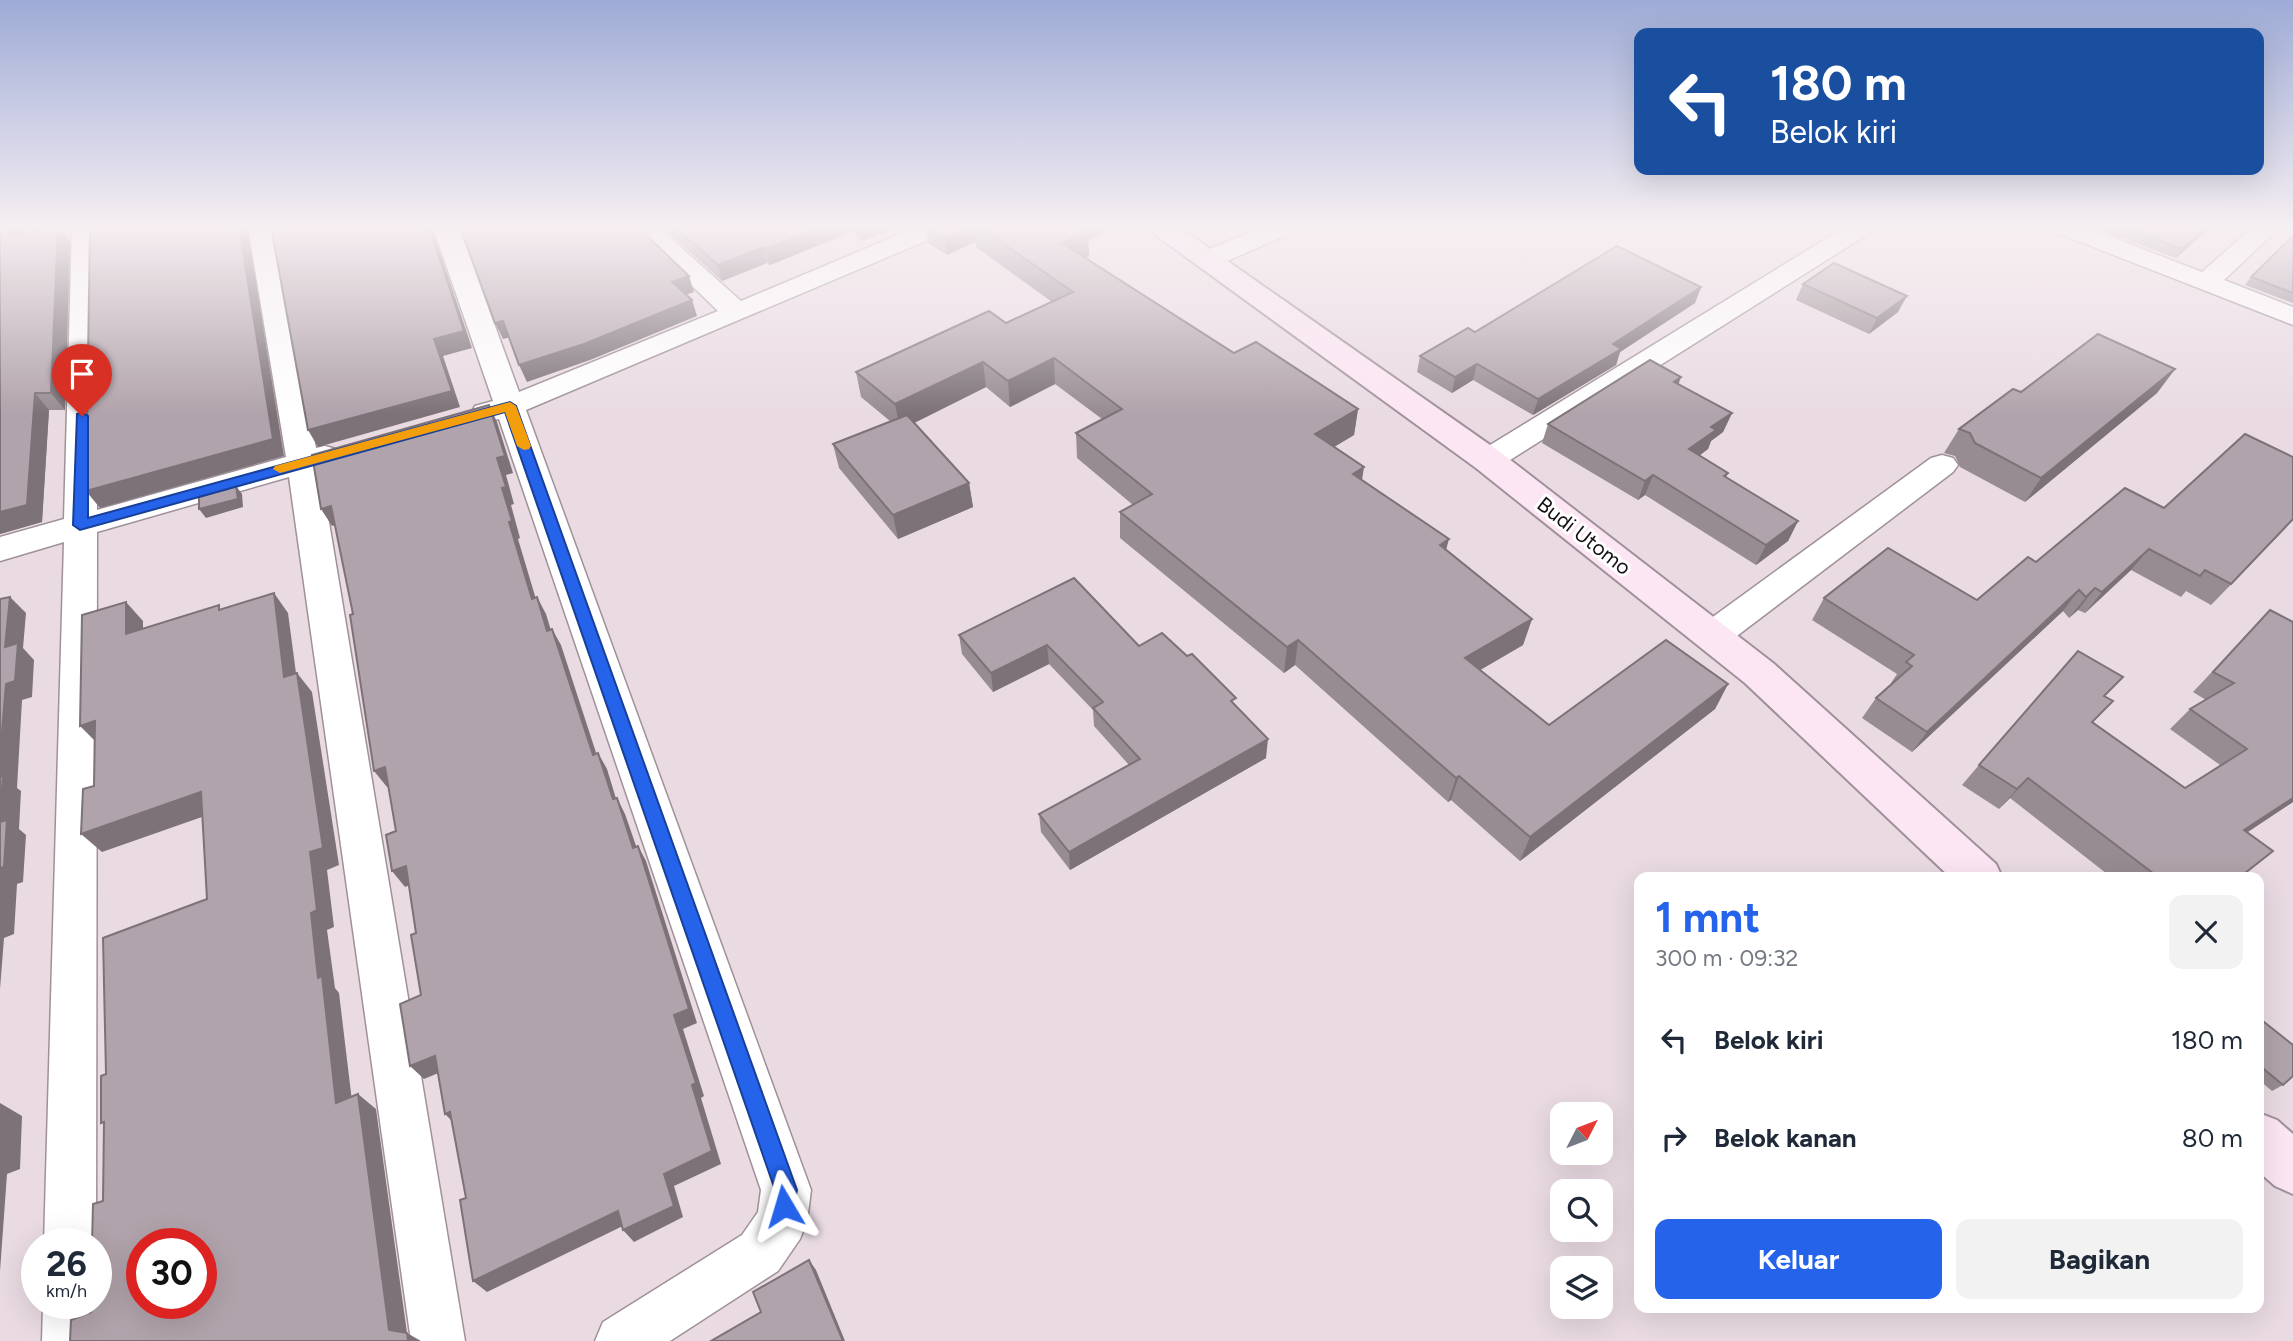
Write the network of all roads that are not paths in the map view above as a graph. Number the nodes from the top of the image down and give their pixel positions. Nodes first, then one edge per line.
1 (84, 290) edge
2 (272, 290) edge
3 (468, 290) edge
4 (711, 290) edge
5 (792, 290) edge
6 (1251, 290) edge
7 (1762, 290) edge
8 (2225, 290) edge
9 (737, 313) junction
10 (2293, 317) edge
11 (510, 406) junction
12 (458, 420) edge
13 (355, 448) edge
14 (1488, 460) junction
15 (303, 462) junction
16 (1942, 465) dead end
17 (80, 525) junction
18 (0, 549) edge
19 (1712, 636) junction
20 (1975, 872) edge
21 (2264, 1142) edge
22 (2293, 1168) edge
23 (70, 1228) edge
24 (69, 1319) edge
25 (626, 1340) edge
26 (69, 1341) edge
27 (438, 1341) edge

1 - 17 street
2 - 15 street
3 - 11 street
4 - 9 street
5 - 9 street
6 - 14 street, Budi Utomo
7 - 14 street
8 - 10 street
9 - 11 street
11 - 12 street
11 - 25 street
13 - 15 street
14 - 19 street, Budi Utomo
15 - 17 street
15 - 27 street
16 - 19 street
17 - 18 street
17 - 23 street
19 - 20 street, Budi Utomo
21 - 22 street
24 - 26 street

